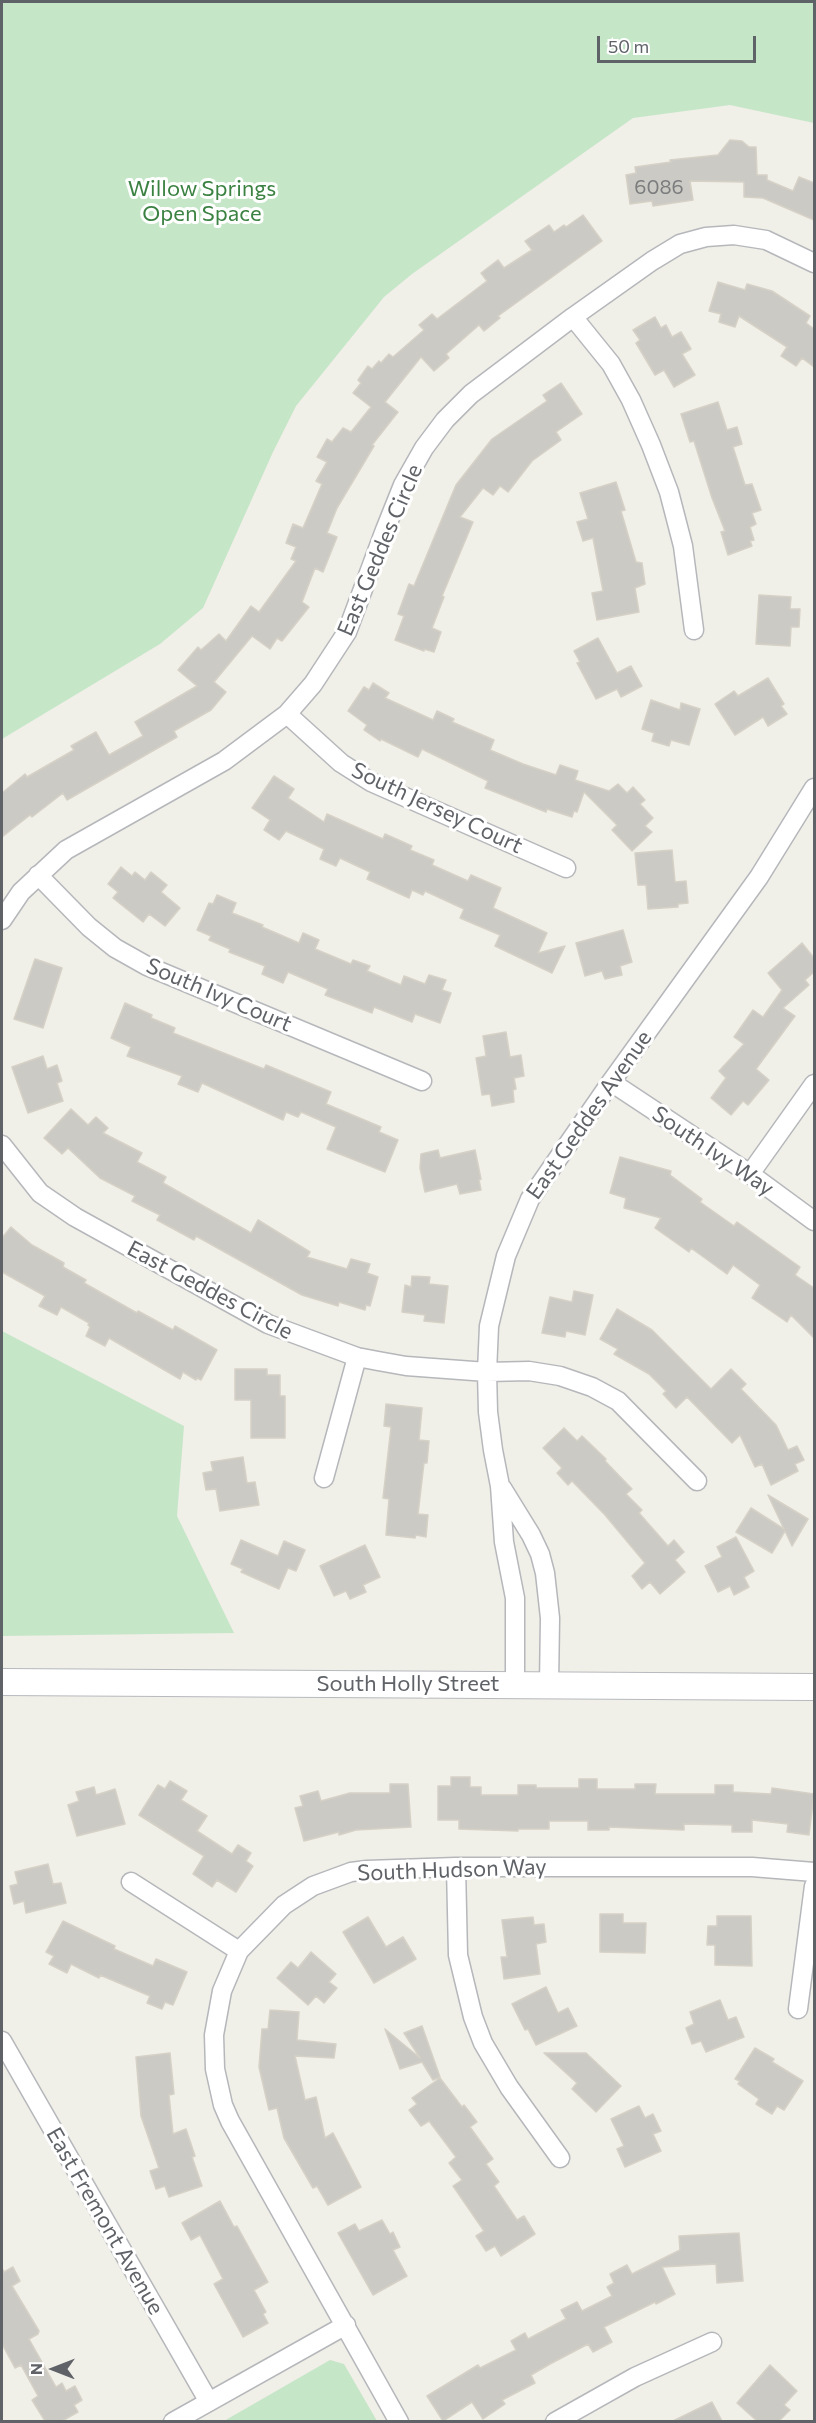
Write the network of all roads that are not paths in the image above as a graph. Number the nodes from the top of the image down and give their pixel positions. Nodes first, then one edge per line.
1 (814, 263) edge
2 (573, 317) junction
3 (694, 630) dead end
4 (287, 714) junction
5 (814, 788) edge
6 (566, 868) dead end
7 (38, 875) junction
8 (2, 920) edge
9 (422, 1081) dead end
10 (610, 1082) junction
11 (814, 1084) edge
12 (2, 1145) edge
13 (750, 1174) junction
14 (814, 1221) edge
15 (357, 1357) junction
16 (487, 1372) junction
17 (324, 1478) dead end
18 (697, 1481) dead end
19 (500, 1486) junction
20 (2, 1682) edge
21 (515, 1685) junction
22 (549, 1685) junction
23 (814, 1687) edge
24 (456, 1867) junction
25 (814, 1872) edge
26 (131, 1881) dead end
27 (814, 1886) edge
28 (239, 1951) junction
29 (798, 2009) dead end
30 (2, 2041) edge
31 (560, 2158) dead end
32 (346, 2325) junction
33 (712, 2342) dead end
34 (209, 2402) junction
35 (173, 2421) edge
36 (399, 2421) edge
37 (555, 2421) edge

1 - 2 street, East Geddes Circle
2 - 3 street
2 - 4 street, East Geddes Circle
4 - 6 street, South Jersey Court
4 - 7 street, East Geddes Circle
5 - 10 street, East Geddes Avenue
7 - 8 street, East Geddes Circle
7 - 9 street, South Ivy Court
10 - 13 street, South Ivy Way
10 - 16 street, East Geddes Avenue
11 - 13 street
12 - 15 street, East Geddes Circle
13 - 14 street, South Ivy Way
15 - 16 street, East Geddes Circle
15 - 17 street
16 - 18 street, East Geddes Circle
16 - 19 street, East Geddes Avenue
19 - 21 street, East Geddes Avenue
19 - 22 street, East Geddes Avenue
20 - 21 main road, South Holly Street
21 - 22 main road, South Holly Street
22 - 23 main road, South Holly Street
24 - 25 street, South Hudson Way
24 - 28 street, South Hudson Way
24 - 31 street
26 - 28 street
27 - 29 street
28 - 32 street, South Hudson Way
30 - 34 street, East Fremont Avenue
32 - 34 street
32 - 36 street, South Hudson Way
33 - 37 street
34 - 35 street

